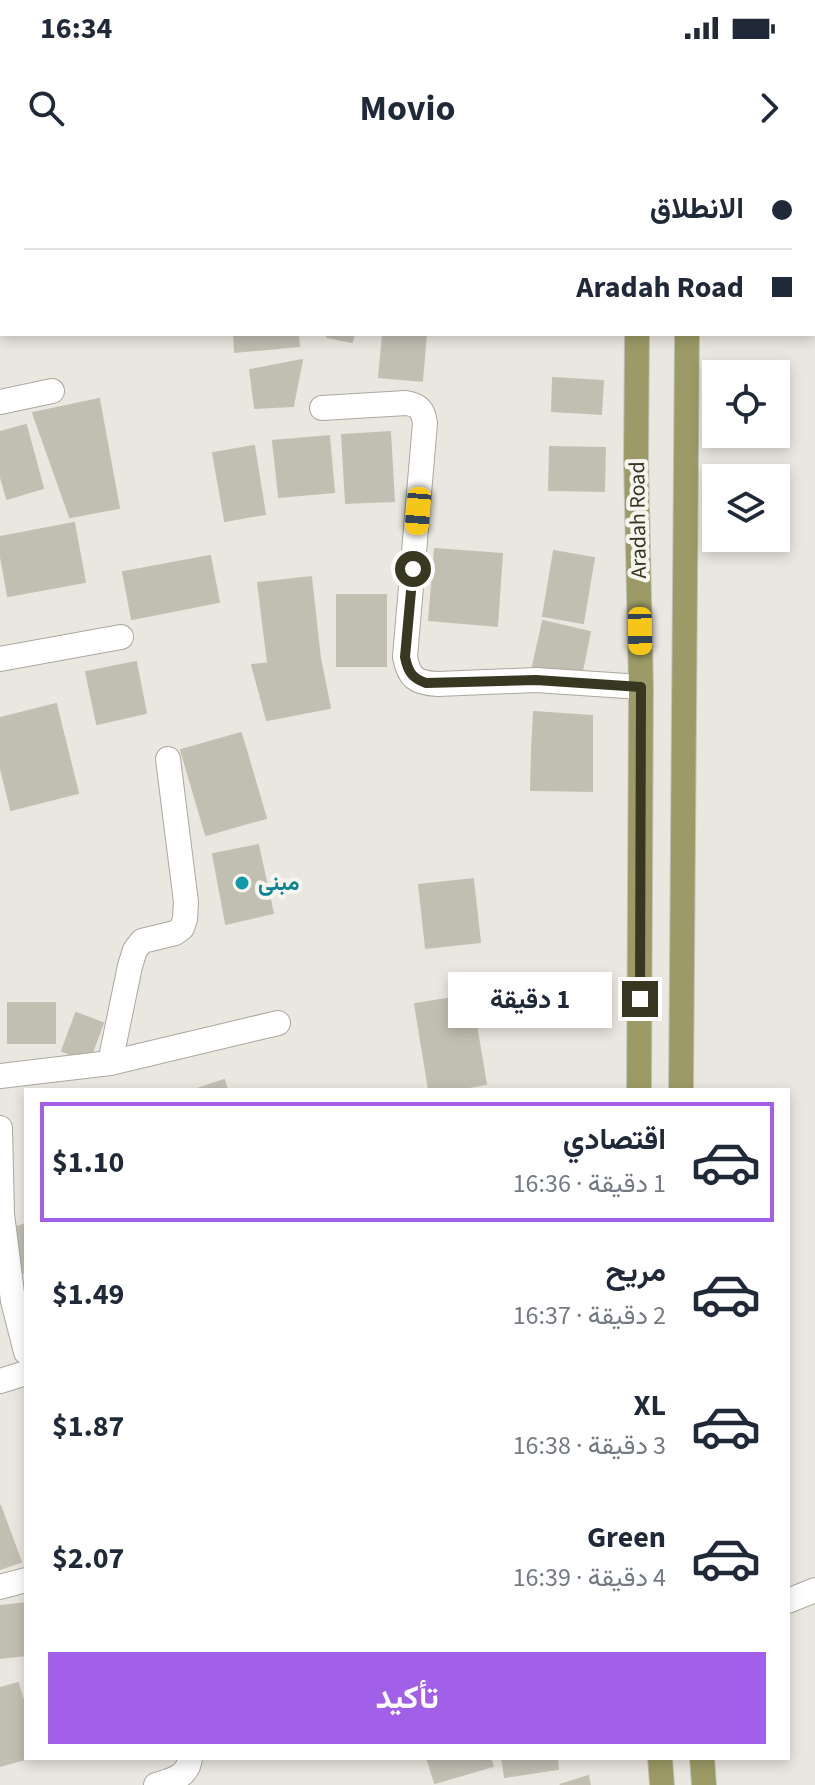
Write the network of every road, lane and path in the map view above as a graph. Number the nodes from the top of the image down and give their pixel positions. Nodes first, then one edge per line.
1 (637, 336) edge
2 (687, 336) edge
3 (52, 391) dead end
4 (0, 402) edge
5 (322, 408) dead end
6 (121, 637) dead end
7 (0, 659) edge
8 (641, 687) junction
9 (168, 759) dead end
10 (278, 1023) dead end
11 (110, 1063) junction
12 (0, 1076) edge
13 (639, 1088) edge
14 (681, 1088) edge
15 (0, 1128) edge
16 (24, 1344) edge
17 (24, 1374) edge
18 (0, 1381) edge
19 (24, 1581) edge
20 (0, 1587) edge
21 (815, 1590) edge
22 (790, 1600) edge
23 (190, 1760) edge
24 (660, 1760) edge
25 (702, 1760) edge
26 (156, 1785) edge
27 (662, 1785) edge
28 (704, 1785) edge

1 - 8 main road, Aradah Road
2 - 14 main road
3 - 4 street
5 - 8 street
6 - 7 street
8 - 13 main road, Aradah Road
9 - 11 street
10 - 11 street
11 - 12 street
15 - 16 street
17 - 18 street
19 - 20 street
21 - 22 street
23 - 26 street
24 - 27 main road
25 - 28 main road

